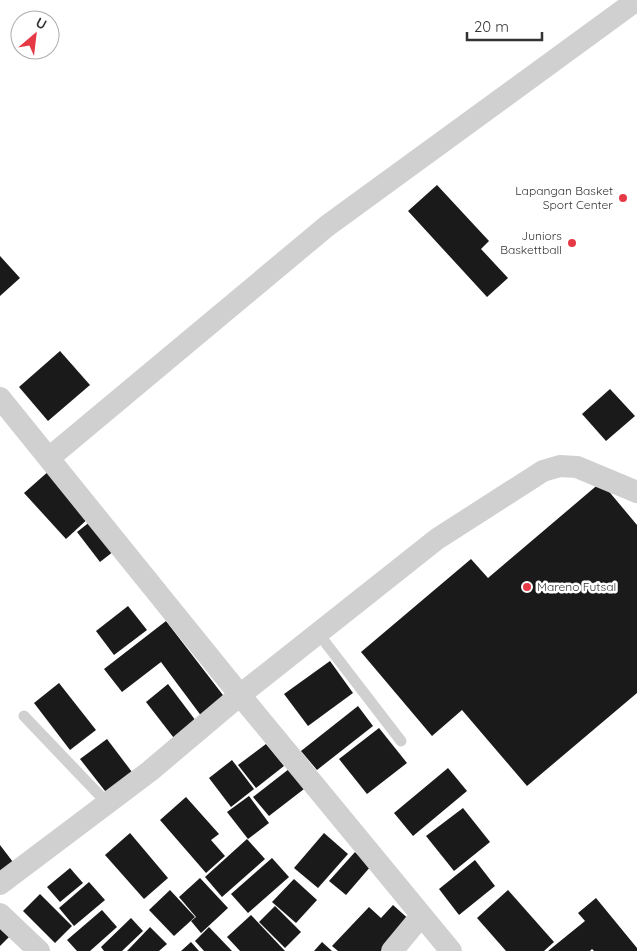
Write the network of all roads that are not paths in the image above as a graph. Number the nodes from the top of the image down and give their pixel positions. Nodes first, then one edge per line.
1 (637, 0) edge
2 (0, 398) edge
3 (49, 458) junction
4 (637, 492) edge
5 (318, 633) junction
6 (240, 695) junction
7 (24, 716) dead end
8 (401, 740) dead end
9 (107, 803) junction
10 (0, 884) edge
11 (0, 914) edge
12 (421, 916) junction
13 (39, 951) edge
14 (392, 951) edge
15 (451, 951) edge

1 - 3 street
2 - 3 street
3 - 6 street
4 - 5 street
5 - 6 street
5 - 8 lane
6 - 9 street
6 - 12 street
7 - 9 lane
9 - 10 street
11 - 13 street
12 - 14 street
12 - 15 street

